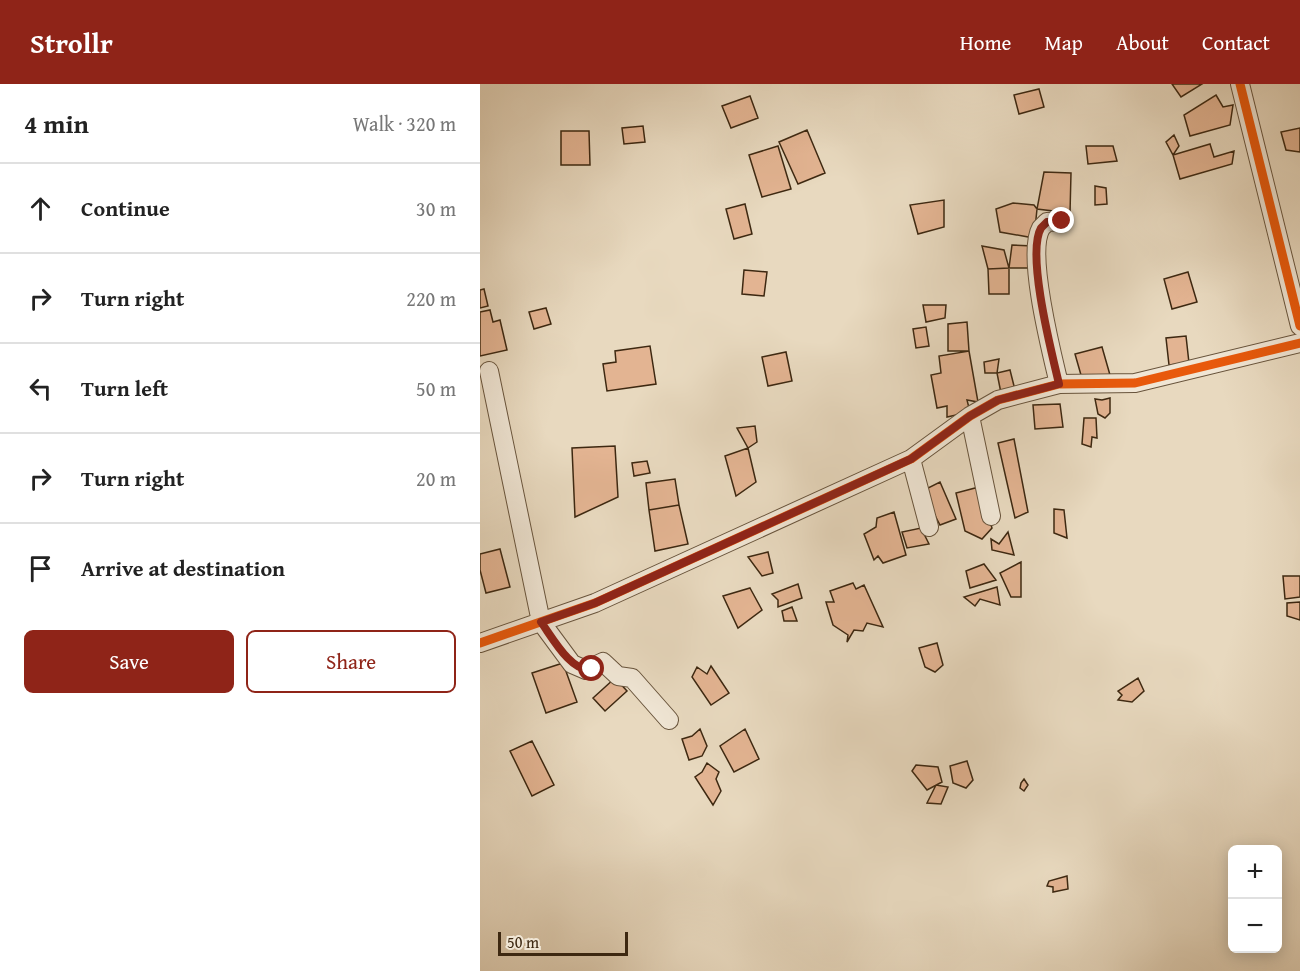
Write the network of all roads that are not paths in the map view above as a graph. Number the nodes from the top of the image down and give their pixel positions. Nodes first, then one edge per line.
1 (1240, 84) edge
2 (1062, 221) dead end
3 (1300, 326) edge
4 (1300, 343) edge
5 (489, 371) dead end
6 (1059, 384) junction
7 (970, 416) junction
8 (911, 459) junction
9 (991, 516) dead end
10 (929, 527) dead end
11 (541, 622) junction
12 (480, 643) edge
13 (669, 720) dead end

1 - 3 street
2 - 6 street
4 - 6 street
5 - 11 street
6 - 7 street
7 - 8 street
7 - 9 street
8 - 10 street
8 - 11 street
11 - 12 street
11 - 13 street

